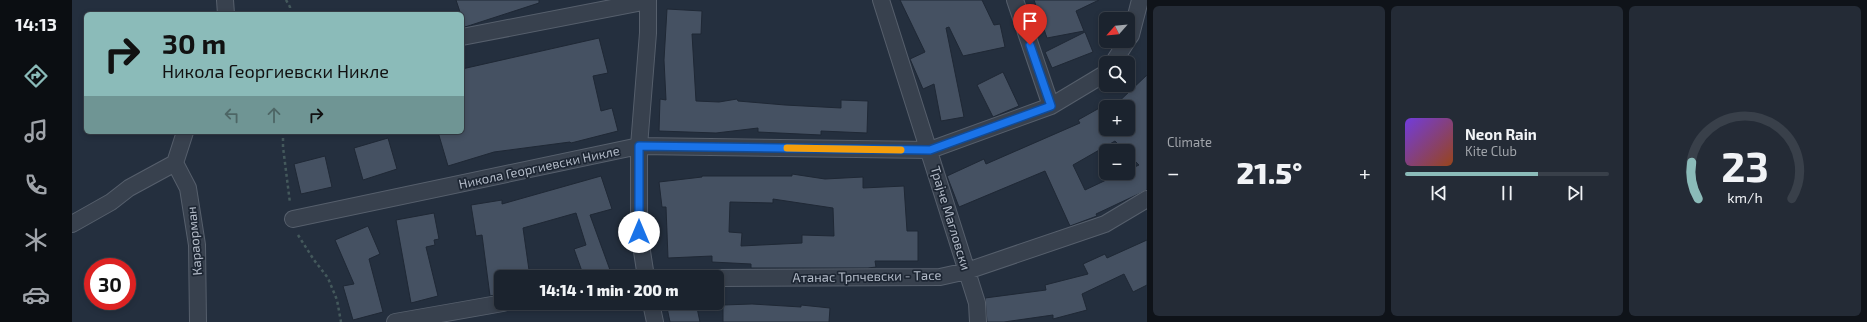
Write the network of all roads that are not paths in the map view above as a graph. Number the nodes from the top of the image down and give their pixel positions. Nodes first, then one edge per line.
1 (225, 0) edge
2 (881, 0) edge
3 (1015, 0) edge
4 (1140, 0) edge
5 (648, 1) edge
6 (226, 12) edge
7 (1135, 19) edge
8 (464, 37) edge
9 (1099, 77) edge
10 (1051, 106) junction
11 (184, 134) edge
12 (639, 146) junction
13 (930, 150) junction
14 (175, 163) junction
15 (1147, 199) edge
16 (293, 219) dead end
17 (72, 224) edge
18 (645, 270) edge
19 (967, 271) junction
20 (724, 278) edge
21 (494, 305) edge
22 (652, 310) edge
23 (198, 322) edge
24 (395, 322) edge
25 (655, 322) edge
26 (978, 322) edge

1 - 6 street
2 - 13 street, Трајче Магловски
3 - 10 street
4 - 7 street
5 - 8 street
5 - 12 street
9 - 10 street, Никола Георгиевски Никле
10 - 13 street, Никола Георгиевски Никле
11 - 14 street
12 - 13 street, Никола Георгиевски Никле
12 - 16 street, Никола Георгиевски Никле
12 - 18 street
13 - 19 street, Трајче Магловски
14 - 17 street
14 - 23 street, Караорман
15 - 19 street, Атанас Трпчевски - Тасе
19 - 20 street, Атанас Трпчевски - Тасе
19 - 26 street, Трајче Магловски
21 - 24 street
22 - 25 street

